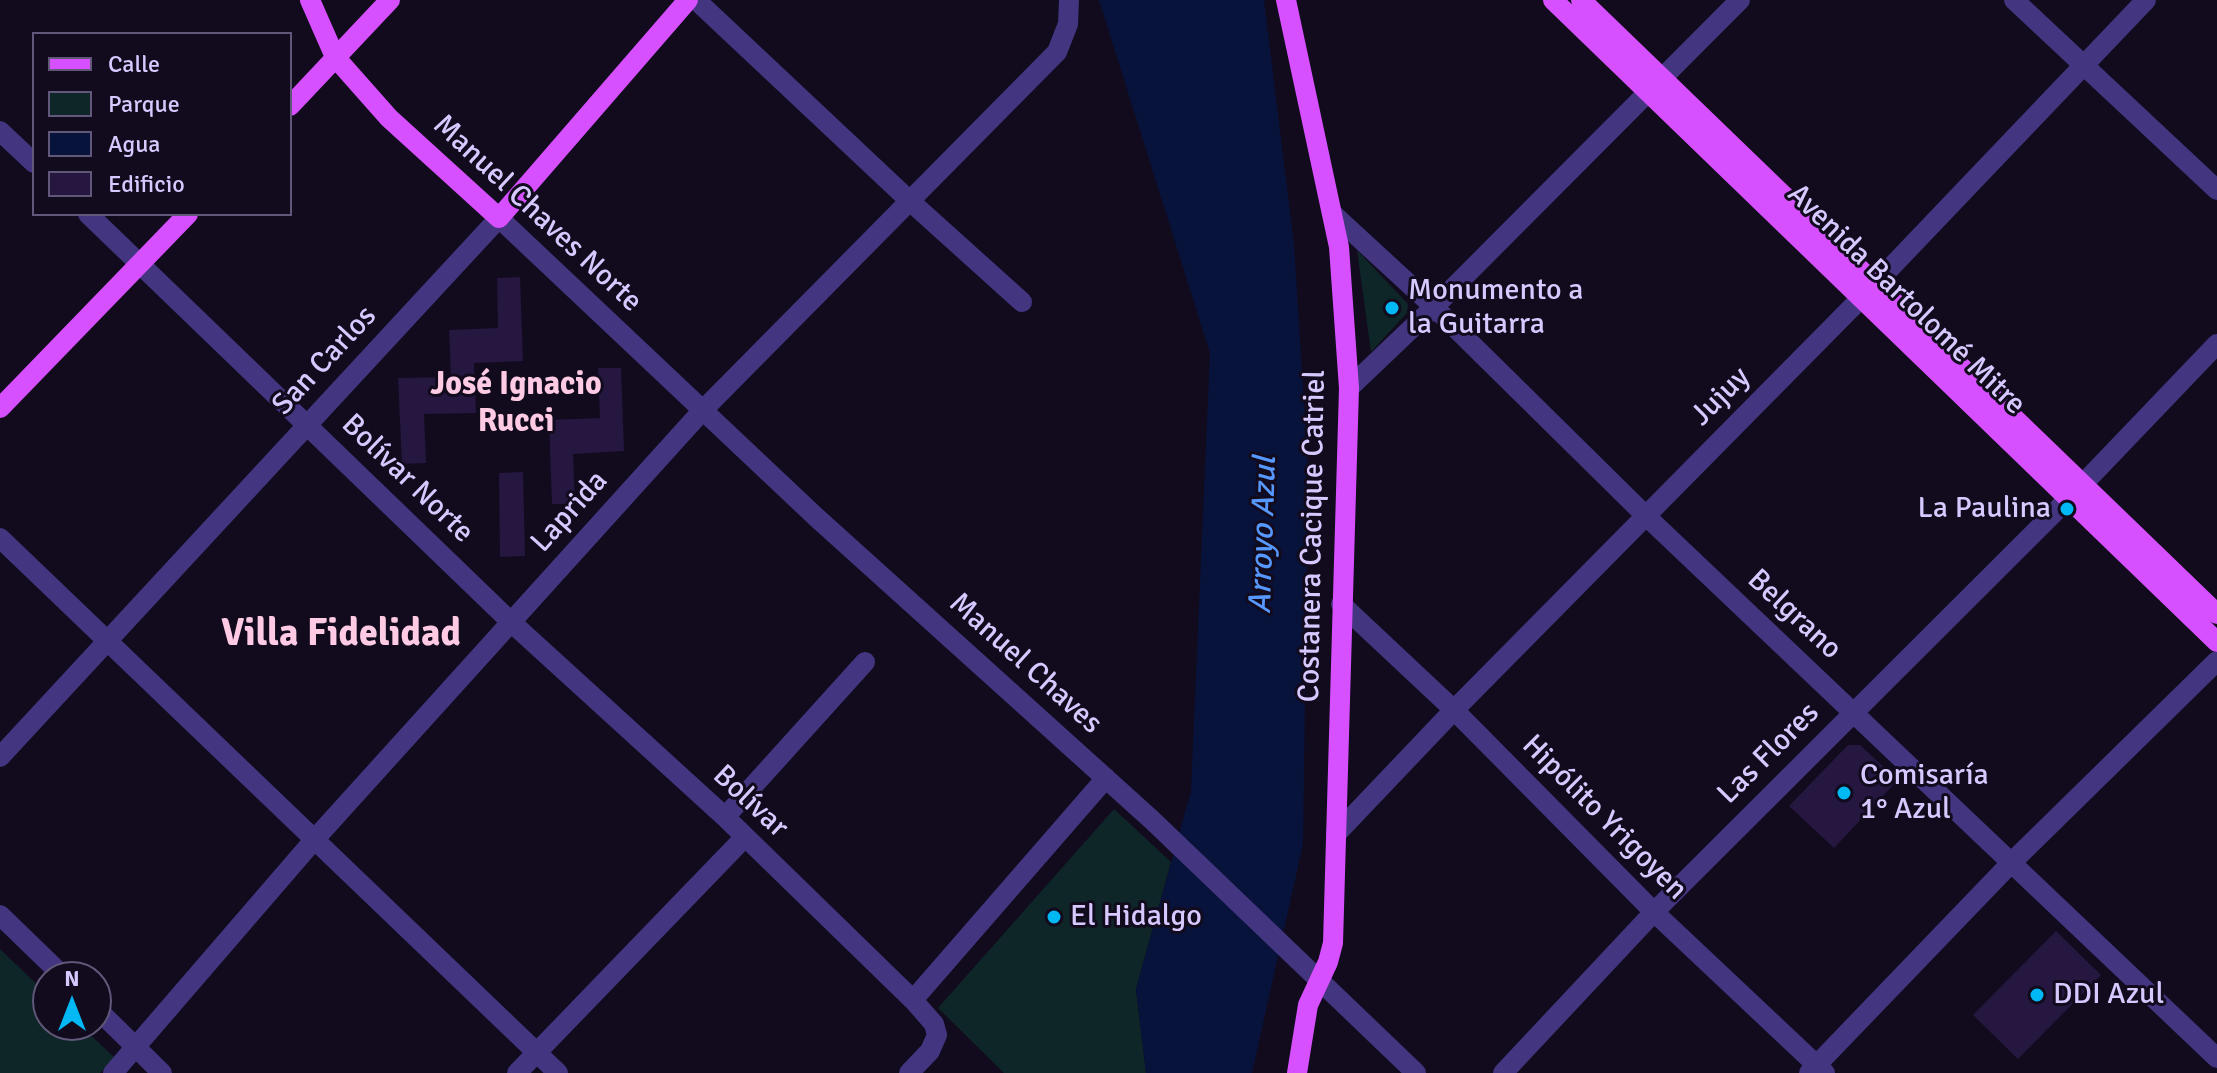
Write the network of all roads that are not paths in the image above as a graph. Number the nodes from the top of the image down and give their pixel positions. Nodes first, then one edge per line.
1 (310, 0) edge
2 (390, 0) edge
3 (688, 0) edge
4 (696, 0) edge
5 (1059, 0) edge
6 (1069, 0) edge
7 (1286, 0) edge
8 (1553, 0) edge
9 (1581, 0) edge
10 (1740, 0) edge
11 (2014, 0) edge
12 (2146, 0) edge
13 (1068, 24) junction
14 (335, 57) junction
15 (2083, 66) junction
16 (1654, 84) junction
17 (292, 104) edge
18 (0, 131) edge
19 (32, 161) edge
20 (2217, 190) edge
21 (911, 202) junction
22 (1333, 214) junction
23 (90, 216) edge
24 (186, 216) edge
25 (499, 218) junction
26 (141, 264) junction
27 (1868, 291) junction
28 (1022, 302) dead end
29 (1434, 307) junction
30 (2217, 344) edge
31 (1349, 388) junction
32 (0, 408) edge
33 (702, 411) junction
34 (307, 424) junction
35 (2075, 492) junction
36 (1645, 515) junction
37 (0, 538) edge
38 (1341, 604) junction
39 (2217, 614) edge
40 (511, 622) junction
41 (108, 640) junction
42 (2217, 642) edge
43 (2217, 661) edge
44 (865, 662) dead end
45 (1454, 710) junction
46 (1852, 712) junction
47 (0, 757) edge
48 (1106, 778) junction
49 (725, 817) junction
50 (1336, 834) junction
51 (745, 837) junction
52 (314, 840) junction
53 (2011, 863) junction
54 (1654, 912) junction
55 (0, 915) edge
56 (47, 961) edge
57 (1312, 972) junction
58 (913, 1000) junction
59 (112, 1024) edge
60 (136, 1047) junction
61 (536, 1053) junction
62 (2217, 1058) edge
63 (2217, 1065) edge
64 (1817, 1070) edge
65 (113, 1073) edge
66 (162, 1073) edge
67 (517, 1073) edge
68 (558, 1073) edge
69 (909, 1073) edge
70 (1297, 1073) edge
71 (1416, 1073) edge
72 (1503, 1073) edge
73 (2210, 1073) edge

1 - 14 main road, Manuel Chaves Norte
2 - 14 main road
3 - 25 main road, San Carlos
4 - 21 street
5 - 13 street
6 - 13 street, Laprida
7 - 22 main road, Costanera Cacique Catriel
8 - 16 main road, Avenida Bartolomé Mitre
9 - 16 main road, Avenida Bartolomé Mitre
10 - 16 street
11 - 15 street
12 - 15 street, Jujuy
13 - 21 street, Laprida
14 - 17 main road
14 - 25 main road, Manuel Chaves Norte
15 - 20 street
15 - 27 street, Jujuy
16 - 27 main road, Avenida Bartolomé Mitre
16 - 29 street
18 - 19 street
21 - 28 street
21 - 33 street, Laprida
22 - 29 street, Belgrano
22 - 31 main road, Costanera Cacique Catriel
23 - 26 street, Bolívar Norte
24 - 26 main road
25 - 33 street, Manuel Chaves Norte
25 - 34 street, San Carlos
26 - 32 main road
26 - 34 street, Bolívar Norte
27 - 35 main road, Avenida Bartolomé Mitre
27 - 36 street, Jujuy
29 - 31 street
29 - 36 street, Belgrano
30 - 35 street, Las Flores
31 - 38 main road, Costanera Cacique Catriel
33 - 40 street, Laprida
33 - 48 street, Manuel Chaves
34 - 40 street, Bolívar Norte
34 - 41 street, San Carlos
35 - 39 main road, Avenida Bartolomé Mitre
35 - 42 main road, Avenida Bartolomé Mitre
35 - 46 street, Las Flores
36 - 45 street, Jujuy
36 - 46 street, Belgrano
37 - 41 street
38 - 45 street, Hipólito Yrigoyen
38 - 50 main road, Costanera Cacique Catriel
40 - 49 street, Bolívar
40 - 52 street, Laprida
41 - 47 street, San Carlos
41 - 52 street
43 - 53 street
44 - 49 street
45 - 50 street, Jujuy
45 - 54 street, Hipólito Yrigoyen
46 - 53 street, Belgrano
46 - 54 street, Las Flores
48 - 57 street, Manuel Chaves
48 - 58 street
49 - 51 street, Bolívar
50 - 57 main road, Costanera Cacique Catriel
51 - 58 street, Bolívar
51 - 61 street
52 - 60 street, Laprida
52 - 61 street
53 - 62 street, Belgrano
53 - 64 street
54 - 64 street, Hipólito Yrigoyen
54 - 72 street, Las Flores
55 - 56 street
57 - 70 main road, Costanera Cacique Catriel
57 - 71 street, Manuel Chaves
58 - 69 street, Bolívar
59 - 60 street
60 - 65 street, Laprida
60 - 66 street
61 - 67 street
61 - 68 street
63 - 73 street

